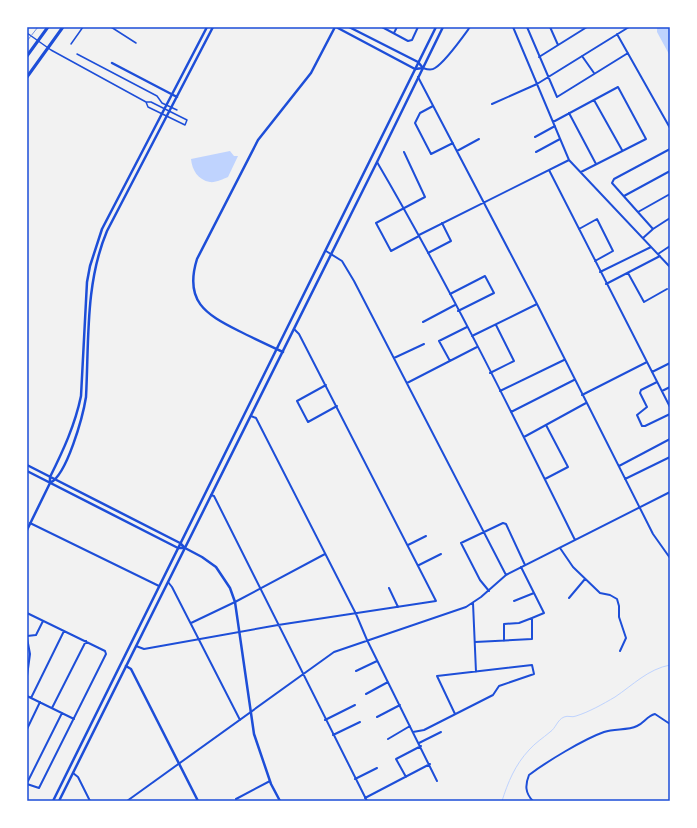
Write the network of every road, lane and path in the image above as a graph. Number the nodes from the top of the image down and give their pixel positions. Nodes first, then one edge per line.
1 (48, 27) edge
2 (63, 27) edge
3 (83, 27) edge
4 (111, 27) edge
5 (207, 27) edge
6 (213, 27) edge
7 (335, 27) edge
8 (349, 27) edge
9 (382, 27) edge
10 (397, 27) edge
11 (418, 27) edge
12 (436, 27) edge
13 (443, 27) edge
14 (470, 27) edge
15 (513, 27) edge
16 (527, 27) edge
17 (550, 27) edge
18 (587, 27) edge
19 (629, 27) edge
20 (27, 33) edge
21 (394, 33) junction
22 (618, 34) junction
23 (136, 43) dead end
24 (71, 44) dead end
25 (558, 45) junction
26 (628, 53) junction
27 (77, 54) dead end
28 (27, 56) edge
29 (582, 56) junction
30 (539, 58) junction
31 (418, 62) junction
32 (112, 63) dead end
33 (423, 68) junction
34 (415, 69) junction
35 (594, 73) junction
36 (27, 77) edge
37 (418, 77) junction
38 (548, 78) junction
39 (537, 84) junction
40 (172, 94) junction
41 (177, 96) junction
42 (594, 100) junction
43 (146, 102) junction
44 (166, 104) junction
45 (492, 104) dead end
46 (433, 106) junction
47 (171, 107) junction
48 (177, 110) dead end
49 (569, 113) junction
50 (553, 122) junction
51 (555, 126) junction
52 (670, 128) edge
53 (535, 137) dead end
54 (479, 139) dead end
55 (560, 139) junction
56 (453, 143) junction
57 (670, 149) edge
58 (622, 150) junction
59 (457, 151) junction
60 (404, 152) dead end
61 (536, 152) dead end
62 (569, 160) junction
63 (378, 162) junction
64 (596, 164) junction
65 (549, 170) junction
66 (670, 171) edge
67 (581, 172) junction
68 (670, 194) edge
69 (624, 196) junction
70 (483, 202) junction
71 (404, 208) junction
72 (638, 212) junction
73 (670, 218) edge
74 (442, 223) junction
75 (578, 229) junction
76 (653, 229) junction
77 (419, 235) junction
78 (644, 238) junction
79 (652, 246) junction
80 (670, 246) edge
81 (326, 251) junction
82 (331, 253) junction
83 (428, 253) junction
84 (659, 255) junction
85 (595, 261) junction
86 (670, 266) edge
87 (600, 272) junction
88 (628, 273) junction
89 (606, 284) junction
90 (667, 290) dead end
91 (450, 294) junction
92 (536, 304) junction
93 (455, 305) junction
94 (458, 311) junction
95 (423, 322) dead end
96 (496, 324) junction
97 (467, 326) junction
98 (294, 329) junction
99 (472, 336) junction
100 (424, 344) dead end
101 (477, 346) junction
102 (277, 349) junction
103 (283, 352) junction
104 (394, 358) junction
105 (564, 360) junction
106 (450, 361) junction
107 (647, 362) junction
108 (670, 363) edge
109 (652, 372) junction
110 (490, 373) junction
111 (574, 379) junction
112 (657, 382) junction
113 (407, 383) junction
114 (326, 385) junction
115 (670, 388) edge
116 (500, 391) junction
117 (662, 391) junction
118 (582, 395) junction
119 (586, 403) junction
120 (337, 406) junction
121 (670, 407) edge
122 (511, 412) junction
123 (670, 414) edge
124 (251, 416) junction
125 (546, 425) junction
126 (524, 437) junction
127 (670, 440) edge
128 (670, 457) edge
129 (27, 465) edge
130 (619, 466) junction
131 (27, 471) edge
132 (50, 477) junction
133 (625, 479) junction
134 (56, 480) junction
135 (545, 480) junction
136 (50, 483) junction
137 (670, 492) edge
138 (211, 495) junction
139 (639, 507) junction
140 (30, 524) junction
141 (27, 530) edge
142 (483, 532) junction
143 (426, 536) dead end
144 (575, 540) junction
145 (180, 543) junction
146 (408, 545) junction
147 (178, 548) junction
148 (185, 548) junction
149 (560, 548) junction
150 (325, 554) junction
151 (440, 554) dead end
152 (670, 558) edge
153 (525, 565) junction
154 (418, 566) junction
155 (521, 567) junction
156 (506, 575) junction
157 (585, 579) junction
158 (168, 582) junction
159 (159, 586) junction
160 (390, 588) dead end
161 (260, 589) junction
162 (488, 590) junction
163 (534, 593) junction
164 (569, 598) dead end
165 (514, 601) dead end
166 (235, 602) junction
167 (473, 603) junction
168 (398, 607) junction
169 (27, 613) edge
170 (356, 614) junction
171 (532, 618) junction
172 (43, 620) junction
173 (191, 623) junction
174 (278, 625) junction
175 (64, 631) junction
176 (239, 632) junction
177 (27, 637) edge
178 (199, 640) junction
179 (367, 640) junction
180 (86, 641) junction
181 (504, 641) junction
182 (474, 642) junction
183 (136, 646) junction
184 (620, 651) dead end
185 (377, 661) junction
186 (126, 666) junction
187 (28, 668) edge
188 (356, 671) dead end
189 (476, 672) junction
190 (302, 675) junction
191 (27, 676) edge
192 (388, 682) junction
193 (366, 694) dead end
194 (27, 696) edge
195 (31, 698) junction
196 (40, 702) junction
197 (355, 705) dead end
198 (400, 705) junction
199 (52, 708) junction
200 (252, 712) junction
201 (62, 713) junction
202 (455, 714) junction
203 (376, 717) dead end
204 (74, 719) junction
205 (240, 720) junction
206 (325, 720) junction
207 (360, 722) dead end
208 (670, 724) edge
209 (410, 726) junction
210 (27, 730) edge
211 (413, 732) junction
212 (441, 732) dead end
213 (333, 736) junction
214 (388, 739) dead end
215 (419, 743) junction
216 (421, 746) junction
217 (179, 764) junction
218 (430, 764) junction
219 (377, 768) dead end
220 (73, 773) junction
221 (406, 777) junction
222 (355, 779) junction
223 (270, 781) junction
224 (437, 781) dead end
225 (27, 784) edge
226 (236, 798) dead end
227 (365, 798) junction
228 (52, 801) edge
229 (59, 801) edge
230 (90, 801) edge
231 (127, 801) edge
232 (198, 801) edge
233 (280, 801) edge
234 (367, 801) edge
235 (533, 801) edge

1 - 28 highway
2 - 36 highway
3 - 24 street
4 - 23 street
5 - 40 street
6 - 41 street
7 - 34 street
7 - 102 street
8 - 31 street
9 - 21 street
10 - 21 street
11 - 21 street
12 - 31 street
13 - 33 street
14 - 33 street
15 - 39 street
16 - 30 street
17 - 25 street
18 - 25 street
19 - 22 street
20 - 43 street
22 - 26 street
22 - 29 street
25 - 30 street
26 - 35 street
26 - 52 street
27 - 44 street
29 - 35 street
29 - 38 street
30 - 38 street
31 - 33 street
31 - 34 street
32 - 40 street
33 - 34 street
33 - 37 street
34 - 81 street
35 - 38 street
37 - 46 street
37 - 63 street
38 - 39 street
39 - 45 street
39 - 50 street
40 - 41 street
40 - 44 street
41 - 47 street
42 - 49 street
42 - 58 street
42 - 58 street
43 - 43 street
44 - 47 street
44 - 132 street
46 - 56 street
46 - 56 street
47 - 48 street
47 - 134 street
49 - 50 street
49 - 64 street
50 - 51 street
51 - 53 street
51 - 55 street
54 - 59 street
55 - 61 street
55 - 62 street
56 - 59 street
57 - 69 street
58 - 64 street
59 - 70 street
60 - 71 street
62 - 65 street
62 - 67 street
63 - 71 street
63 - 82 street
64 - 67 street
65 - 70 street
65 - 75 street
66 - 69 street
67 - 78 street
68 - 72 street
69 - 72 street
70 - 74 street
70 - 92 street
71 - 77 street
71 - 77 street
72 - 76 street
73 - 76 street
74 - 77 street
74 - 83 street
75 - 85 street
75 - 85 street
76 - 78 street
77 - 83 street
78 - 79 street
79 - 84 street
79 - 87 street
80 - 84 street
81 - 82 street
81 - 102 street
82 - 98 street
82 - 104 street
83 - 91 street
84 - 86 street
84 - 88 street
85 - 87 street
87 - 89 street
88 - 89 street
88 - 90 street
89 - 107 street
91 - 93 street
91 - 94 street
92 - 96 street
92 - 105 street
93 - 94 street
93 - 95 street
94 - 97 street
96 - 99 street
96 - 110 street
97 - 99 street
97 - 106 street
98 - 103 street
98 - 114 street
99 - 101 street
100 - 104 street
101 - 106 street
101 - 110 street
102 - 103 street
102 - 145 street
103 - 124 street
104 - 113 street
105 - 111 street
105 - 116 street
106 - 113 street
107 - 109 street
107 - 118 street
108 - 109 street
109 - 112 street
110 - 116 street
111 - 118 street
111 - 122 street
112 - 117 street
112 - 123 street
113 - 142 street
114 - 120 street
114 - 120 street
115 - 117 street
116 - 122 street
117 - 121 street
118 - 119 street
119 - 125 street
119 - 130 street
120 - 146 street
122 - 126 street
124 - 138 street
124 - 150 street
125 - 126 street
125 - 135 street
126 - 135 street
127 - 130 street
128 - 133 street
129 - 132 street
130 - 133 street
131 - 136 street
132 - 134 street
132 - 136 street
133 - 139 street
134 - 136 street
134 - 145 street
135 - 144 street
136 - 140 street
136 - 147 street
137 - 139 street
138 - 148 street
138 - 161 street
139 - 144 street
139 - 152 street
140 - 141 street
140 - 159 street
142 - 153 street
142 - 156 street
142 - 162 street
143 - 146 street
144 - 149 street
145 - 147 street
145 - 148 street
146 - 154 street
147 - 148 street
147 - 159 street
148 - 158 street
148 - 166 street
149 - 153 street
149 - 157 street
150 - 161 street
150 - 170 street
151 - 154 street
153 - 155 street
154 - 168 street
155 - 156 street
155 - 163 street
156 - 162 street
157 - 164 street
157 - 184 street
158 - 173 street
158 - 183 street
159 - 228 street
160 - 168 street
161 - 166 street
161 - 174 street
162 - 167 street
163 - 165 street
163 - 171 street
166 - 173 street
166 - 176 street
167 - 179 street
167 - 182 street
168 - 170 street
169 - 172 street
170 - 174 street
170 - 179 street
171 - 181 street
171 - 181 street
172 - 175 street
172 - 177 street
173 - 178 street
174 - 176 street
174 - 190 street
175 - 180 street
175 - 195 street
176 - 178 street
176 - 200 street
177 - 187 street
178 - 183 street
178 - 205 street
179 - 185 street
179 - 190 street
180 - 199 street
180 - 204 street
181 - 182 street
182 - 189 street
183 - 186 street
185 - 188 street
185 - 192 street
186 - 217 street
186 - 220 street
187 - 191 street
189 - 202 street
189 - 202 street
190 - 200 street
190 - 206 street
192 - 193 street
192 - 198 street
194 - 195 street
195 - 196 street
196 - 199 street
196 - 210 street
197 - 206 street
198 - 203 street
198 - 209 street
199 - 201 street
200 - 205 street
200 - 223 street
201 - 204 street
201 - 225 street
202 - 211 street
204 - 225 street
205 - 217 street
206 - 213 street
207 - 213 street
208 - 235 street
209 - 211 street
209 - 214 street
211 - 215 street
212 - 215 street
213 - 222 street
215 - 216 street
216 - 218 street
216 - 221 street
217 - 231 street
217 - 232 street
218 - 221 street
218 - 224 street
219 - 222 street
220 - 229 street
220 - 230 street
221 - 227 street
222 - 227 street
223 - 226 street
223 - 233 street
227 - 234 street

